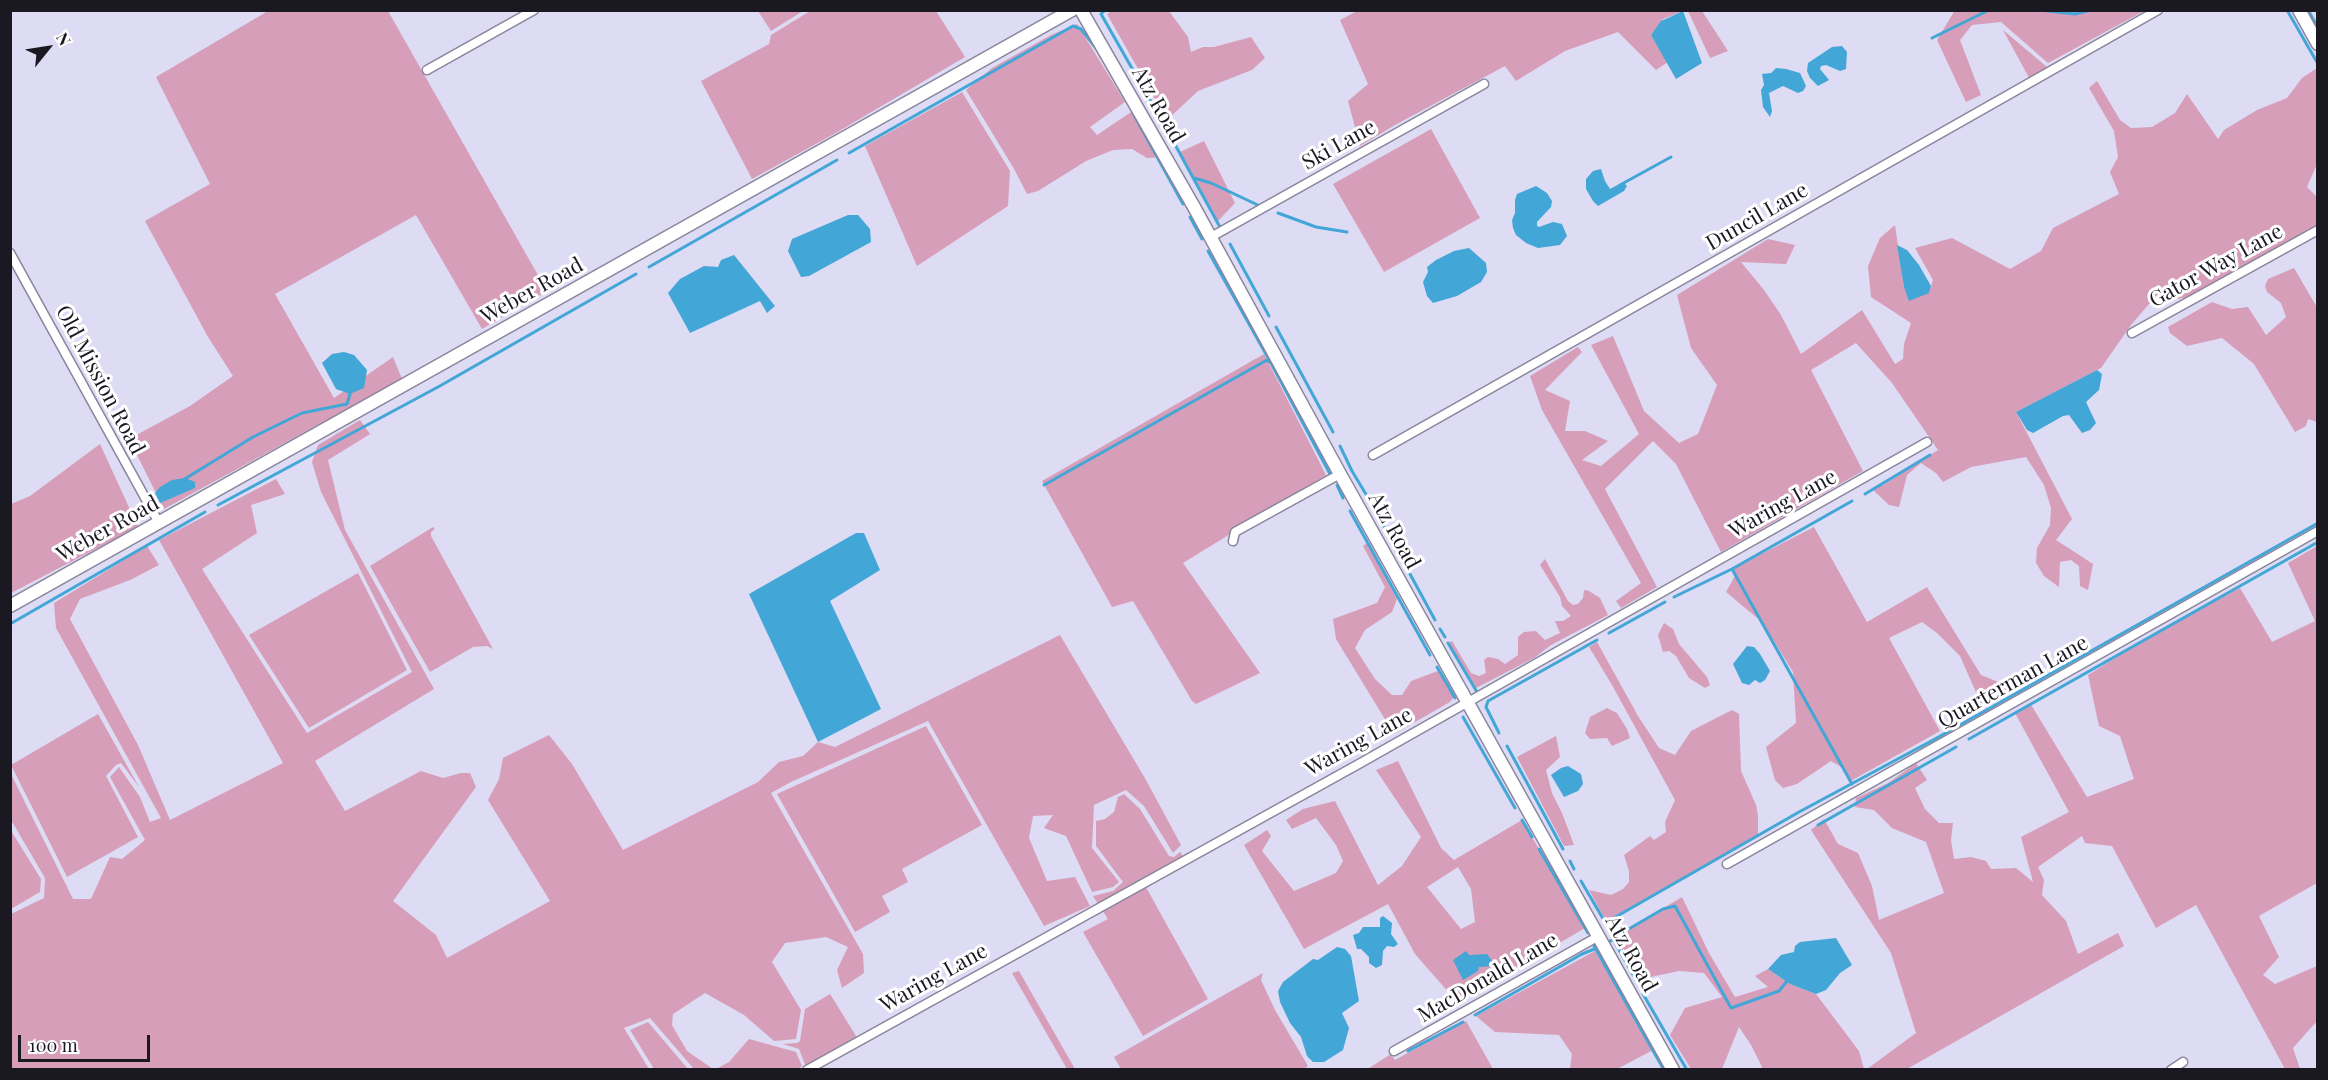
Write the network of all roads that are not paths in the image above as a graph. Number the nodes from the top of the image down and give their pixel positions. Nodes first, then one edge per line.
1 (534, 10) edge
2 (1072, 10) edge
3 (1081, 10) edge
4 (2158, 10) edge
5 (2299, 10) edge
6 (2318, 44) edge
7 (427, 70) dead end
8 (1484, 84) dead end
9 (2318, 230) edge
10 (1211, 237) junction
11 (10, 253) edge
12 (2132, 333) dead end
13 (1927, 442) dead end
14 (1373, 455) dead end
15 (1340, 474) junction
16 (159, 523) junction
17 (2318, 531) edge
18 (1233, 541) dead end
19 (10, 606) edge
20 (1467, 702) junction
21 (1727, 864) dead end
22 (1599, 936) junction
23 (1395, 1051) dead end
24 (2183, 1062) dead end
25 (807, 1070) edge
26 (1673, 1070) edge
27 (2171, 1070) edge

1 - 7 street
2 - 16 street, Weber Road
3 - 10 street, Atz Road
4 - 14 street, Duncil Lane
5 - 6 street
8 - 10 street, Ski Lane
9 - 12 street, Gator Way Lane
10 - 15 street, Atz Road
11 - 16 street, Old Mission Road
13 - 20 street, Waring Lane
15 - 18 street
15 - 20 street, Atz Road
16 - 19 street, Weber Road
17 - 21 street, Quarterman Lane
20 - 22 street, Atz Road
20 - 25 street, Waring Lane
22 - 23 street, MacDonald Lane
22 - 26 street, Atz Road
24 - 27 street

